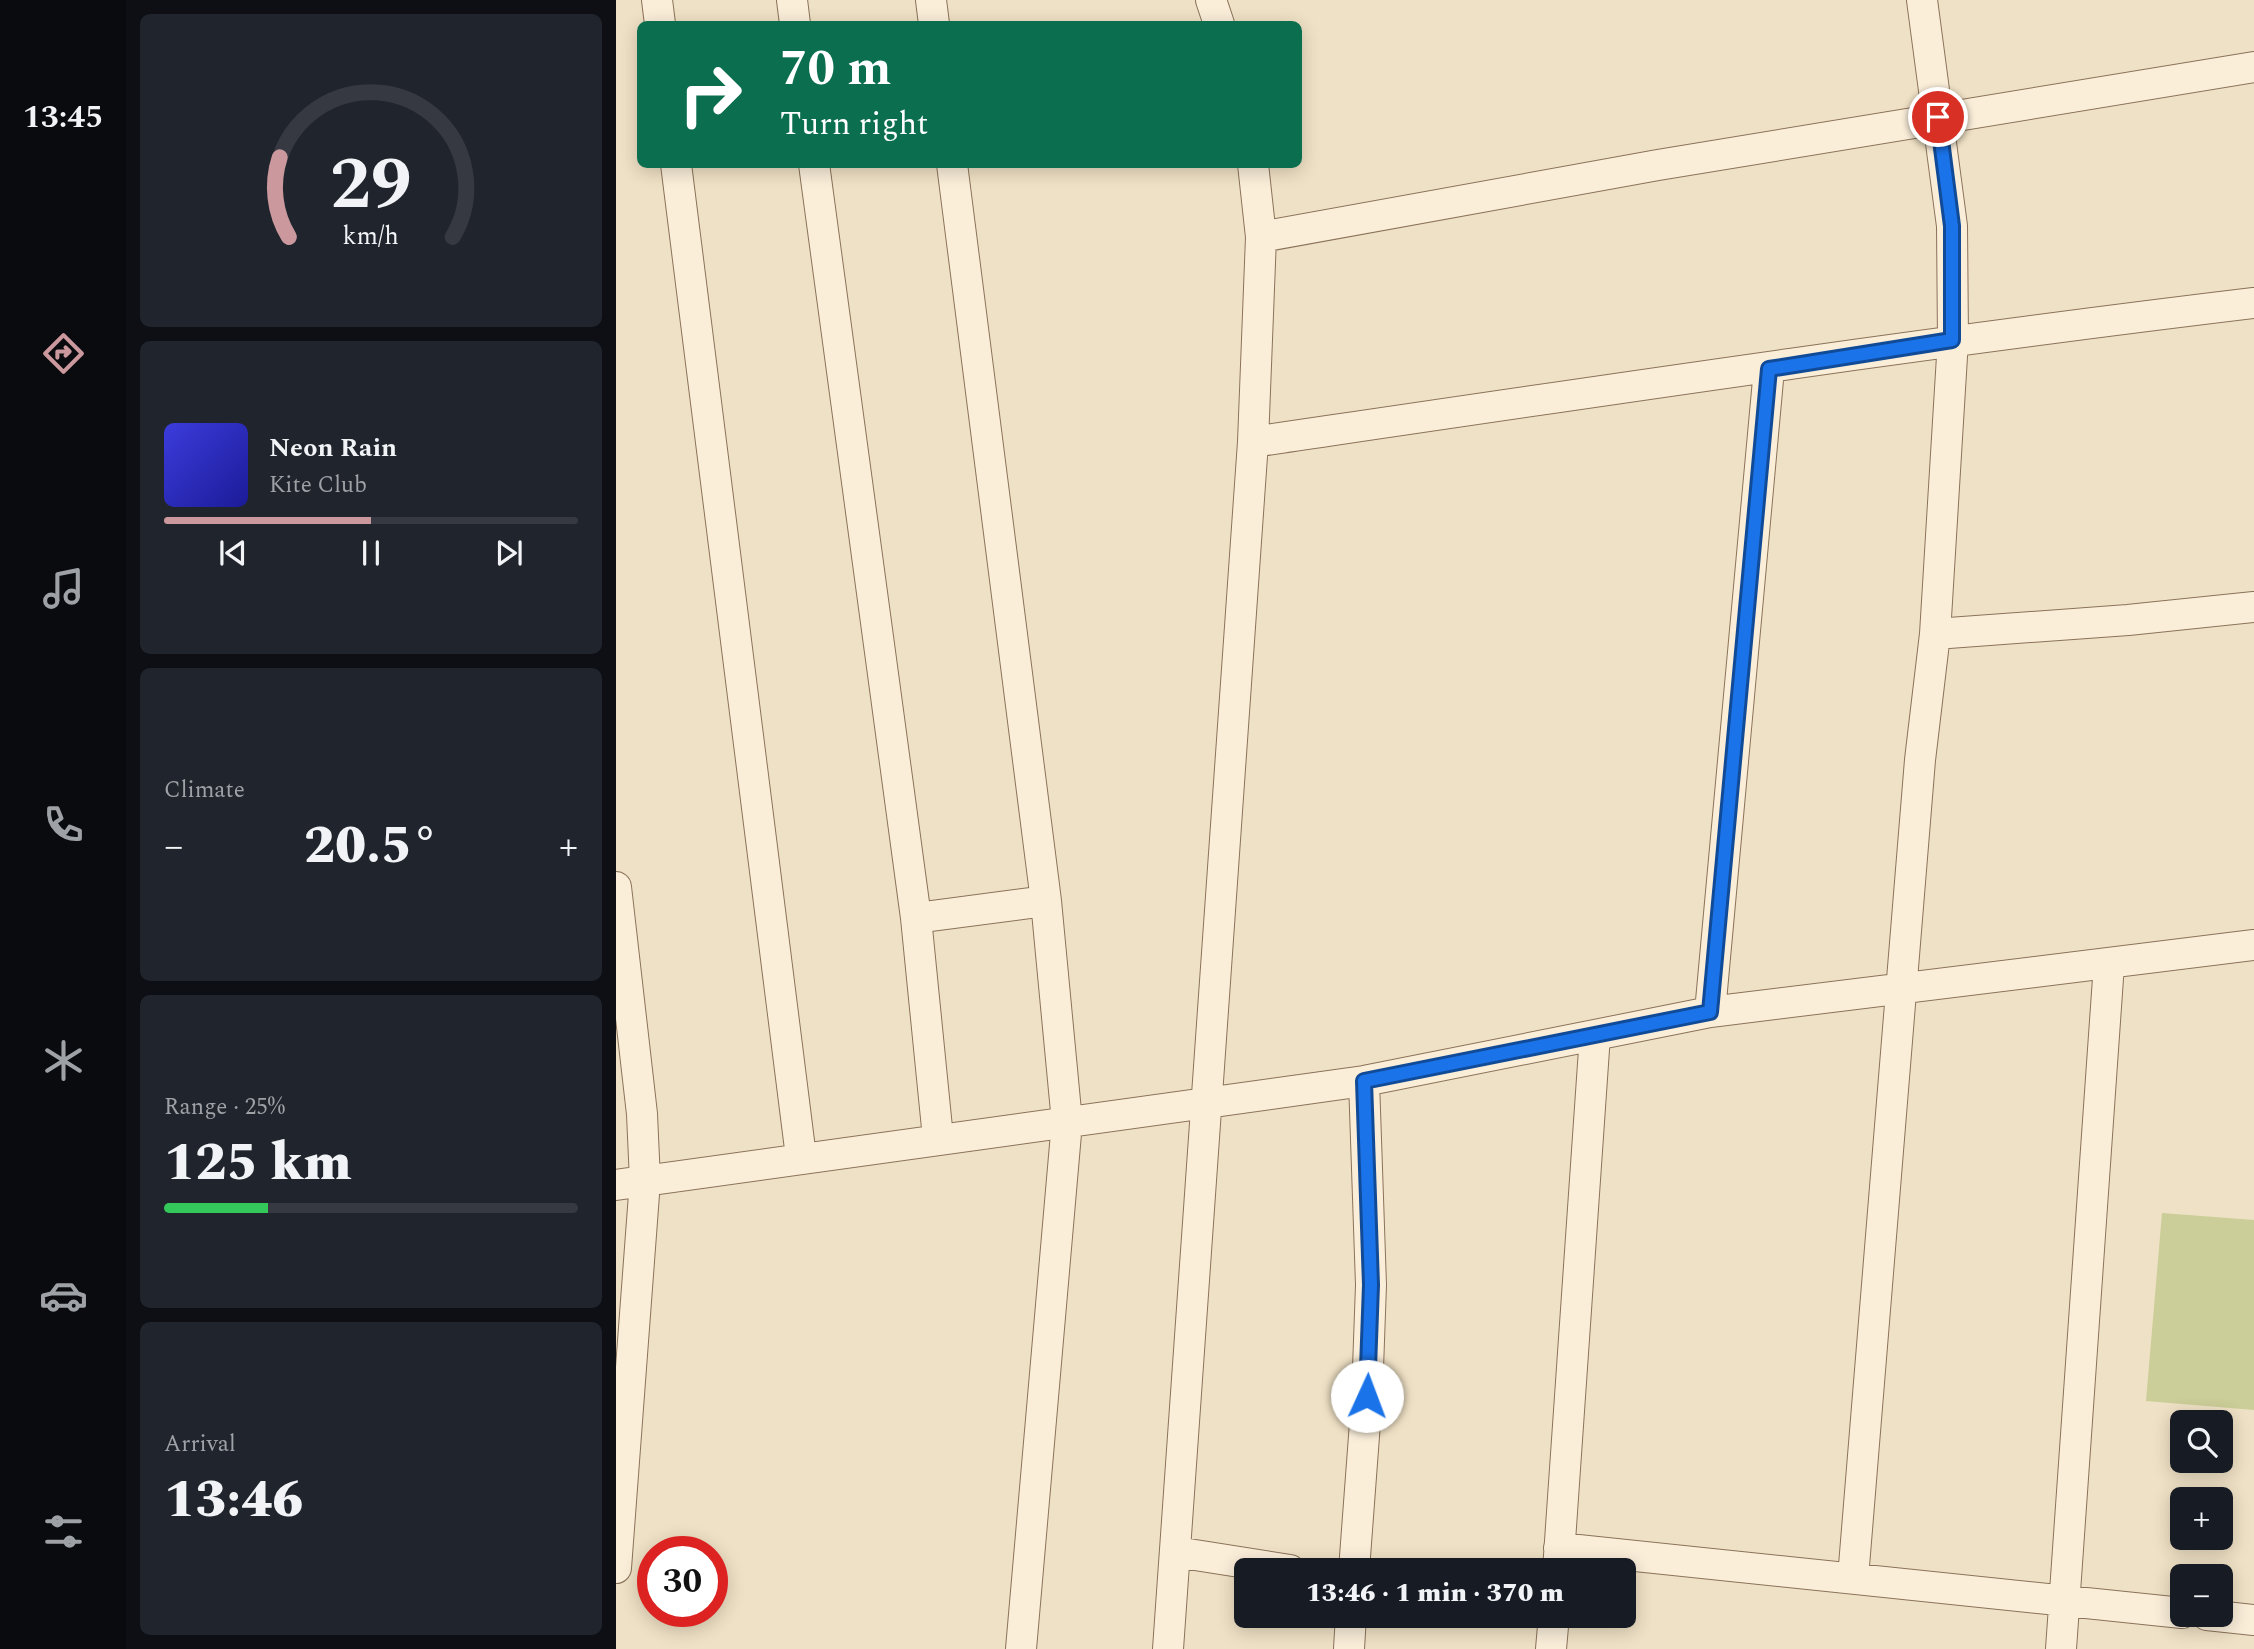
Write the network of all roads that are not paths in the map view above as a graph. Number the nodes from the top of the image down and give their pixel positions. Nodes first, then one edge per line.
1 (657, 0) edge
2 (792, 0) edge
3 (931, 0) edge
4 (1211, 0) edge
5 (1922, 0) edge
6 (660, 21) edge
7 (795, 21) edge
8 (934, 21) edge
9 (1218, 21) edge
10 (2254, 67) edge
11 (1938, 117) junction
12 (677, 168) edge
13 (815, 168) edge
14 (953, 168) edge
15 (1253, 168) edge
16 (1261, 237) junction
17 (2254, 303) edge
18 (1952, 340) junction
19 (1769, 369) junction
20 (1253, 442) junction
21 (2254, 607) edge
22 (1934, 635) junction
23 (616, 887) edge
24 (1046, 901) junction
25 (916, 918) junction
26 (2254, 945) edge
27 (2109, 964) junction
28 (1900, 988) junction
29 (1710, 1012) junction
30 (1595, 1035) junction
31 (1364, 1081) junction
32 (1207, 1105) junction
33 (1067, 1122) junction
34 (938, 1138) junction
35 (801, 1157) junction
36 (630, 1183) edge
37 (1176, 1552) junction
38 (1355, 1558) edge
39 (1558, 1558) edge
40 (1234, 1561) edge
41 (1636, 1564) edge
42 (616, 1568) edge
43 (1853, 1578) junction
44 (2064, 1600) junction
45 (2170, 1612) edge
46 (2233, 1618) edge
47 (2254, 1620) edge
48 (1350, 1628) edge
49 (1553, 1628) edge
50 (1021, 1649) edge
51 (1168, 1649) edge
52 (1349, 1649) edge
53 (1551, 1649) edge
54 (2061, 1649) edge

1 - 6 street
2 - 7 street
3 - 8 street
4 - 9 street
5 - 11 street
10 - 11 street
11 - 16 street
11 - 18 street
12 - 35 street
13 - 25 street
14 - 24 street
15 - 16 street
16 - 20 street
17 - 18 street
18 - 19 street
18 - 22 street
19 - 20 street
19 - 29 street
20 - 32 street
21 - 22 street
22 - 28 street
23 - 36 street
24 - 25 street
24 - 33 street
25 - 34 street
26 - 27 street
27 - 28 street
27 - 44 street
28 - 29 street
28 - 43 street
29 - 30 street
30 - 31 street
30 - 39 street
31 - 32 street
31 - 38 street
32 - 33 street
32 - 37 street
33 - 34 street
33 - 50 street
34 - 35 street
35 - 36 street
36 - 42 street
37 - 40 street
37 - 51 street
41 - 43 street
43 - 44 street
44 - 45 street
44 - 54 street
46 - 47 street
48 - 52 street
49 - 53 street

